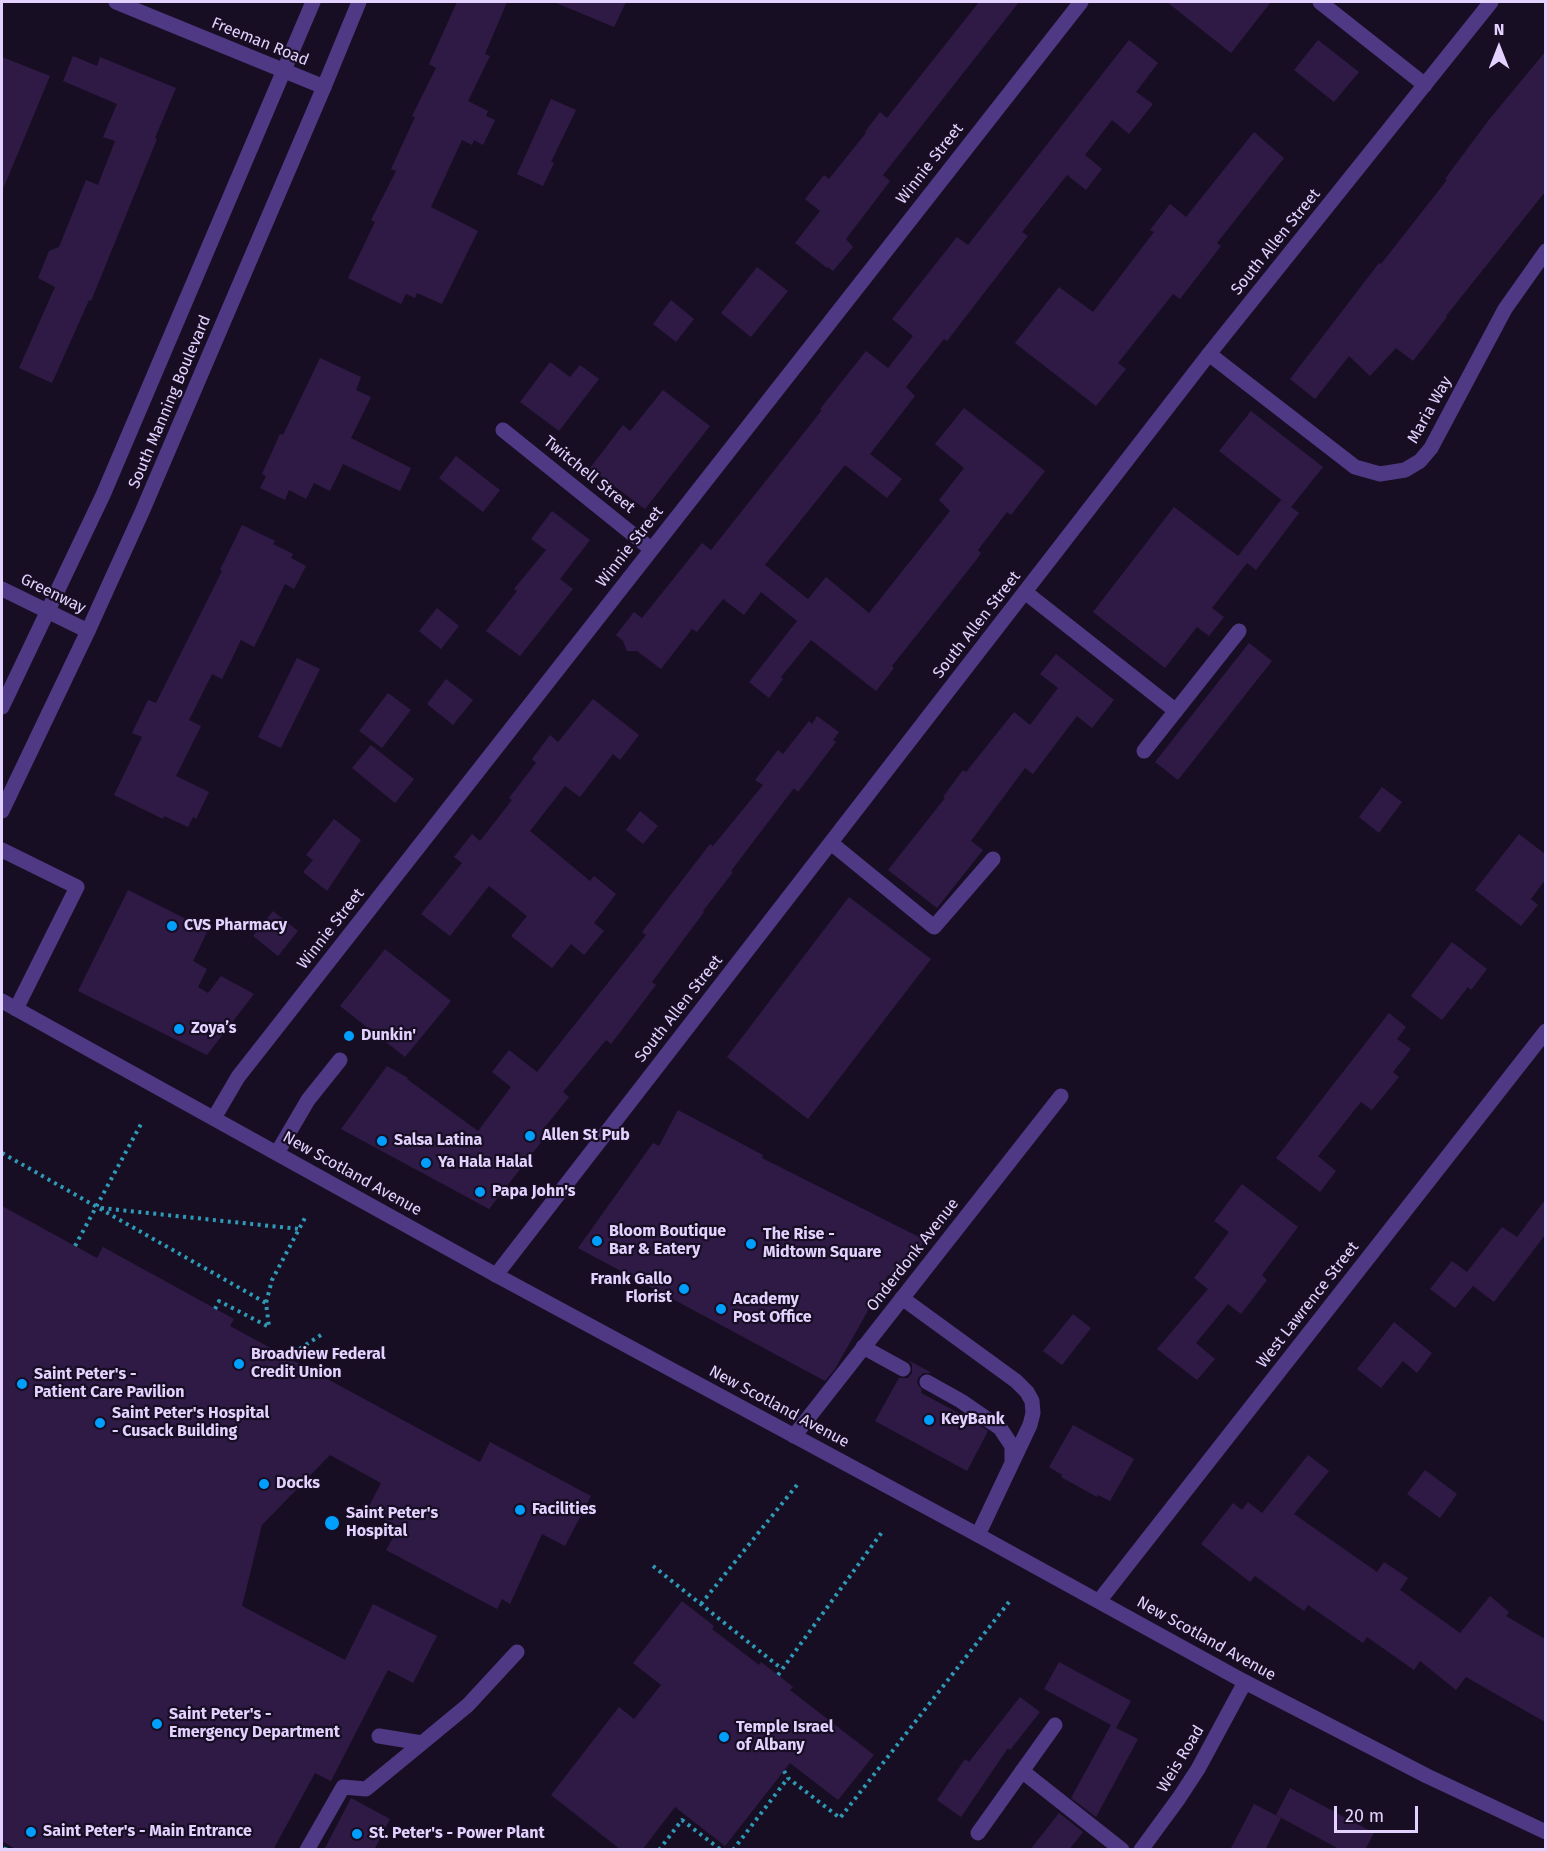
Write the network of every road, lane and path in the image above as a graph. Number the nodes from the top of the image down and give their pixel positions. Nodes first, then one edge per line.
1 (116, 2) edge
2 (314, 2) edge
3 (359, 2) edge
4 (1081, 2) edge
5 (1320, 2) edge
6 (1491, 2) edge
7 (285, 71) junction
8 (1425, 85) junction
9 (324, 87) junction
10 (1545, 251) edge
11 (1209, 354) junction
12 (503, 430) dead end
13 (651, 549) junction
14 (2, 589) edge
15 (1025, 592) junction
16 (48, 612) junction
17 (88, 631) junction
18 (1239, 631) dead end
19 (2, 707) edge
20 (1176, 711) junction
21 (1144, 751) dead end
22 (2, 811) edge
23 (831, 843) junction
24 (2, 850) edge
25 (993, 859) dead end
26 (2, 1001) edge
27 (16, 1009) junction
28 (1545, 1031) edge
29 (340, 1060) dead end
30 (1061, 1096) dead end
31 (214, 1118) junction
32 (141, 1124) dead end
33 (2, 1153) edge
34 (277, 1153) junction
35 (97, 1208) junction
36 (306, 1216) dead end
37 (299, 1229) junction
38 (75, 1246) dead end
39 (496, 1275) junction
40 (902, 1298) junction
41 (266, 1303) junction
42 (215, 1309) dead end
43 (324, 1333) dead end
44 (863, 1347) junction
45 (287, 1357) dead end
46 (903, 1369) dead end
47 (927, 1382) dead end
48 (794, 1436) junction
49 (1008, 1472) junction
50 (797, 1485) dead end
51 (882, 1532) dead end
52 (978, 1535) junction
53 (653, 1566) dead end
54 (1099, 1601) junction
55 (1010, 1602) dead end
56 (701, 1604) junction
57 (517, 1652) dead end
58 (782, 1669) junction
59 (778, 1675) dead end
60 (1245, 1682) junction
61 (1055, 1725) dead end
62 (379, 1736) dead end
63 (422, 1743) junction
64 (784, 1770) dead end
65 (1023, 1770) junction
66 (788, 1778) junction
67 (1545, 1832) edge
68 (978, 1833) dead end
69 (7, 1844) dead end
70 (1142, 1849) edge
71 (5, 1850) edge
72 (307, 1850) edge
73 (659, 1850) edge
74 (721, 1850) edge
75 (732, 1850) edge
76 (1122, 1850) edge

1 - 7 street, Freeman Road
2 - 7 street, South Manning Boulevard
3 - 9 street, South Manning Boulevard
4 - 13 street, Winnie Street
5 - 8 street
6 - 8 street, South Allen Street
7 - 9 street, Freeman Road
7 - 16 street, South Manning Boulevard
8 - 11 street, South Allen Street
9 - 17 street, South Manning Boulevard
10 - 11 street, Maria Way
11 - 15 street, South Allen Street
12 - 13 street, Twitchell Street
13 - 31 street, Winnie Street
14 - 16 street, Greenway
15 - 20 street
15 - 23 street, South Allen Street
16 - 17 street, Greenway
16 - 19 street, South Manning Boulevard
17 - 22 street, South Manning Boulevard
18 - 20 street
20 - 21 street
23 - 25 street
23 - 39 street, South Allen Street
24 - 27 street
26 - 27 street, New Scotland Avenue
27 - 31 street, New Scotland Avenue
28 - 54 street, West Lawrence Street
29 - 34 street
30 - 40 street, Onderdonk Avenue
31 - 34 street, New Scotland Avenue
32 - 35 path
33 - 35 path
34 - 39 street, New Scotland Avenue
35 - 37 path
35 - 38 path
35 - 41 path
36 - 37 path
37 - 41 path
39 - 48 street, New Scotland Avenue
40 - 44 street, Onderdonk Avenue
40 - 49 street
41 - 42 path
43 - 45 path
44 - 46 street
44 - 48 street, Onderdonk Avenue
47 - 49 street
48 - 52 street, New Scotland Avenue
49 - 52 street
50 - 56 path
51 - 58 path
52 - 54 street, New Scotland Avenue
53 - 56 path
54 - 60 street, New Scotland Avenue
55 - 66 path
56 - 58 path
57 - 63 street
58 - 59 path
60 - 67 street, New Scotland Avenue
60 - 70 street, Weis Road
61 - 65 street
62 - 63 street
63 - 72 street
64 - 66 path
65 - 68 street
65 - 76 street
66 - 75 path
69 - 71 path
73 - 74 path

